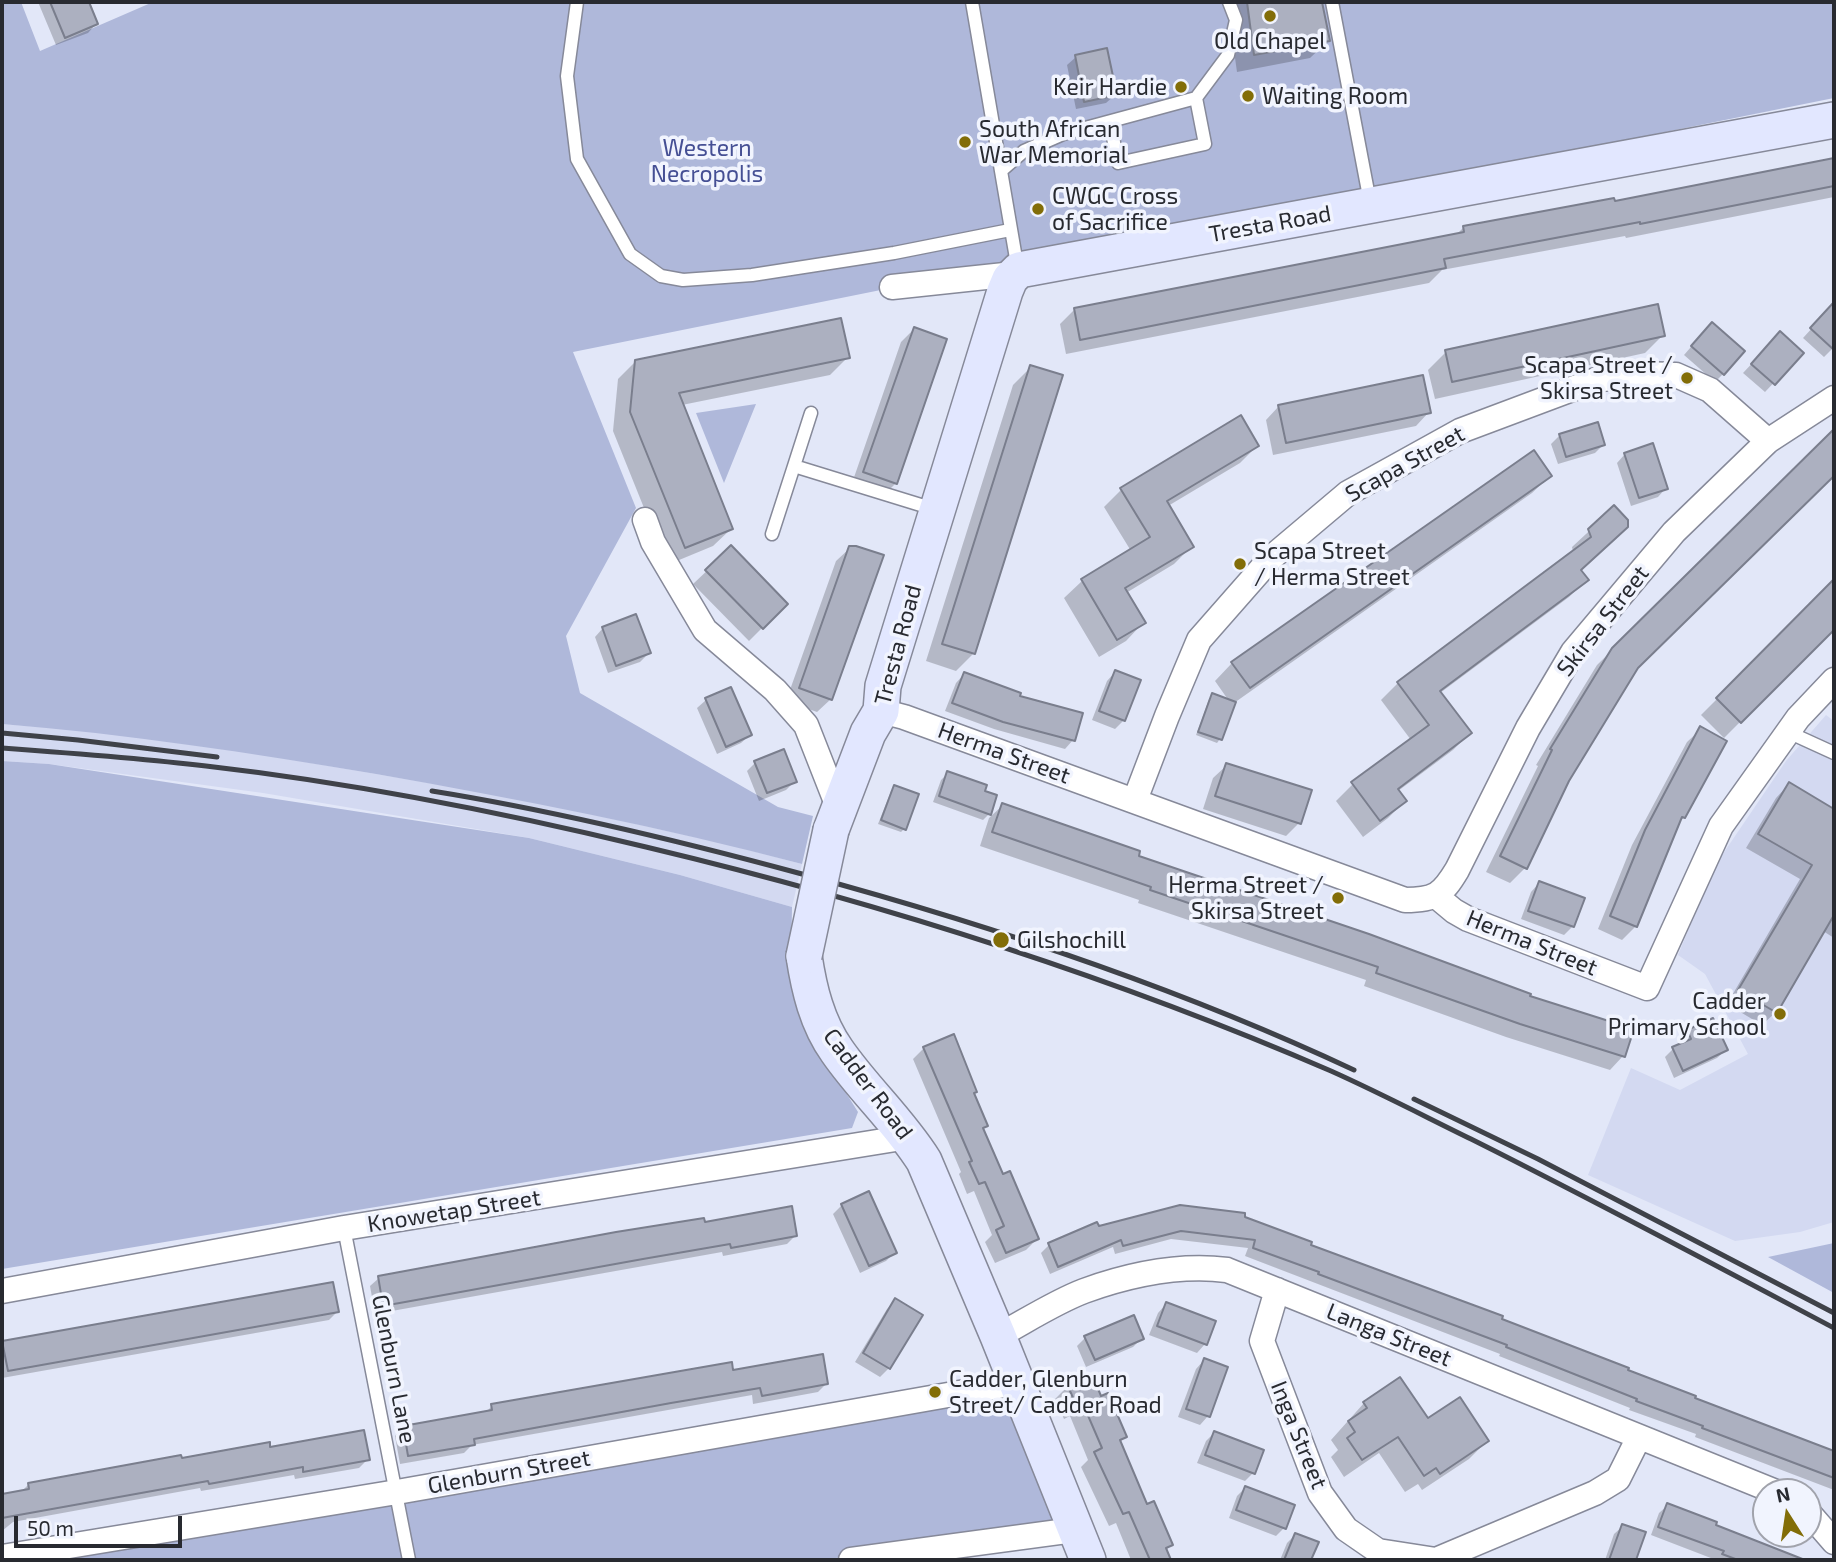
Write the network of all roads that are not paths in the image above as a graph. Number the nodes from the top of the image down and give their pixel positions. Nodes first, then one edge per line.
1 (577, 2) edge
2 (972, 2) edge
3 (1229, 2) edge
4 (1332, 2) edge
5 (1196, 98) junction
6 (1834, 120) edge
7 (1110, 122) junction
8 (1002, 170) junction
9 (1371, 205) junction
10 (1010, 230) junction
11 (1016, 272) junction
12 (892, 287) dead end
13 (1834, 398) edge
14 (811, 413) dead end
15 (1768, 441) junction
16 (794, 466) junction
17 (937, 510) junction
18 (645, 520) dead end
19 (772, 534) dead end
20 (1834, 680) edge
21 (881, 711) junction
22 (1788, 732) junction
23 (1834, 753) edge
24 (1135, 800) junction
25 (835, 819) junction
26 (1436, 896) junction
27 (908, 1137) junction
28 (344, 1228) junction
29 (1277, 1290) junction
30 (2, 1292) edge
31 (998, 1336) junction
32 (1016, 1382) junction
33 (1639, 1437) junction
34 (1752, 1482) edge
35 (397, 1492) junction
36 (1822, 1529) edge
37 (1834, 1542) edge
38 (1081, 1545) edge
39 (2, 1557) edge
40 (409, 1560) edge
41 (850, 1560) edge

1 - 10 lane
2 - 8 lane
3 - 5 lane
4 - 9 lane
5 - 7 lane
5 - 7 lane
6 - 9 street, Tresta Road
7 - 8 lane
8 - 10 lane
9 - 11 street, Tresta Road
10 - 11 lane
11 - 12 street
11 - 17 street, Tresta Road
13 - 15 street, Skirsa Street
14 - 16 lane
15 - 24 street, Scapa Street
15 - 26 street, Skirsa Street
16 - 17 lane
16 - 19 lane
17 - 21 street, Tresta Road
18 - 25 street
20 - 22 street, Herma Street
21 - 24 street, Herma Street
21 - 25 street, Tresta Road
22 - 23 lane
22 - 26 street, Herma Street
24 - 26 street, Herma Street
25 - 27 street, Cadder Road, bridge
27 - 28 street, Knowetap Street
27 - 31 street, Cadder Road
28 - 30 street, Knowetap Street
28 - 35 lane, Glenburn Lane
29 - 31 street, Langa Street
29 - 33 street, Langa Street
29 - 33 street, Inga Street
31 - 32 street, Cadder Road
32 - 35 street, Glenburn Street
32 - 38 street, Cadder Road
33 - 34 street, Langa Street
35 - 39 street, Glenburn Street
35 - 40 lane, Glenburn Lane
36 - 37 street
38 - 41 street

